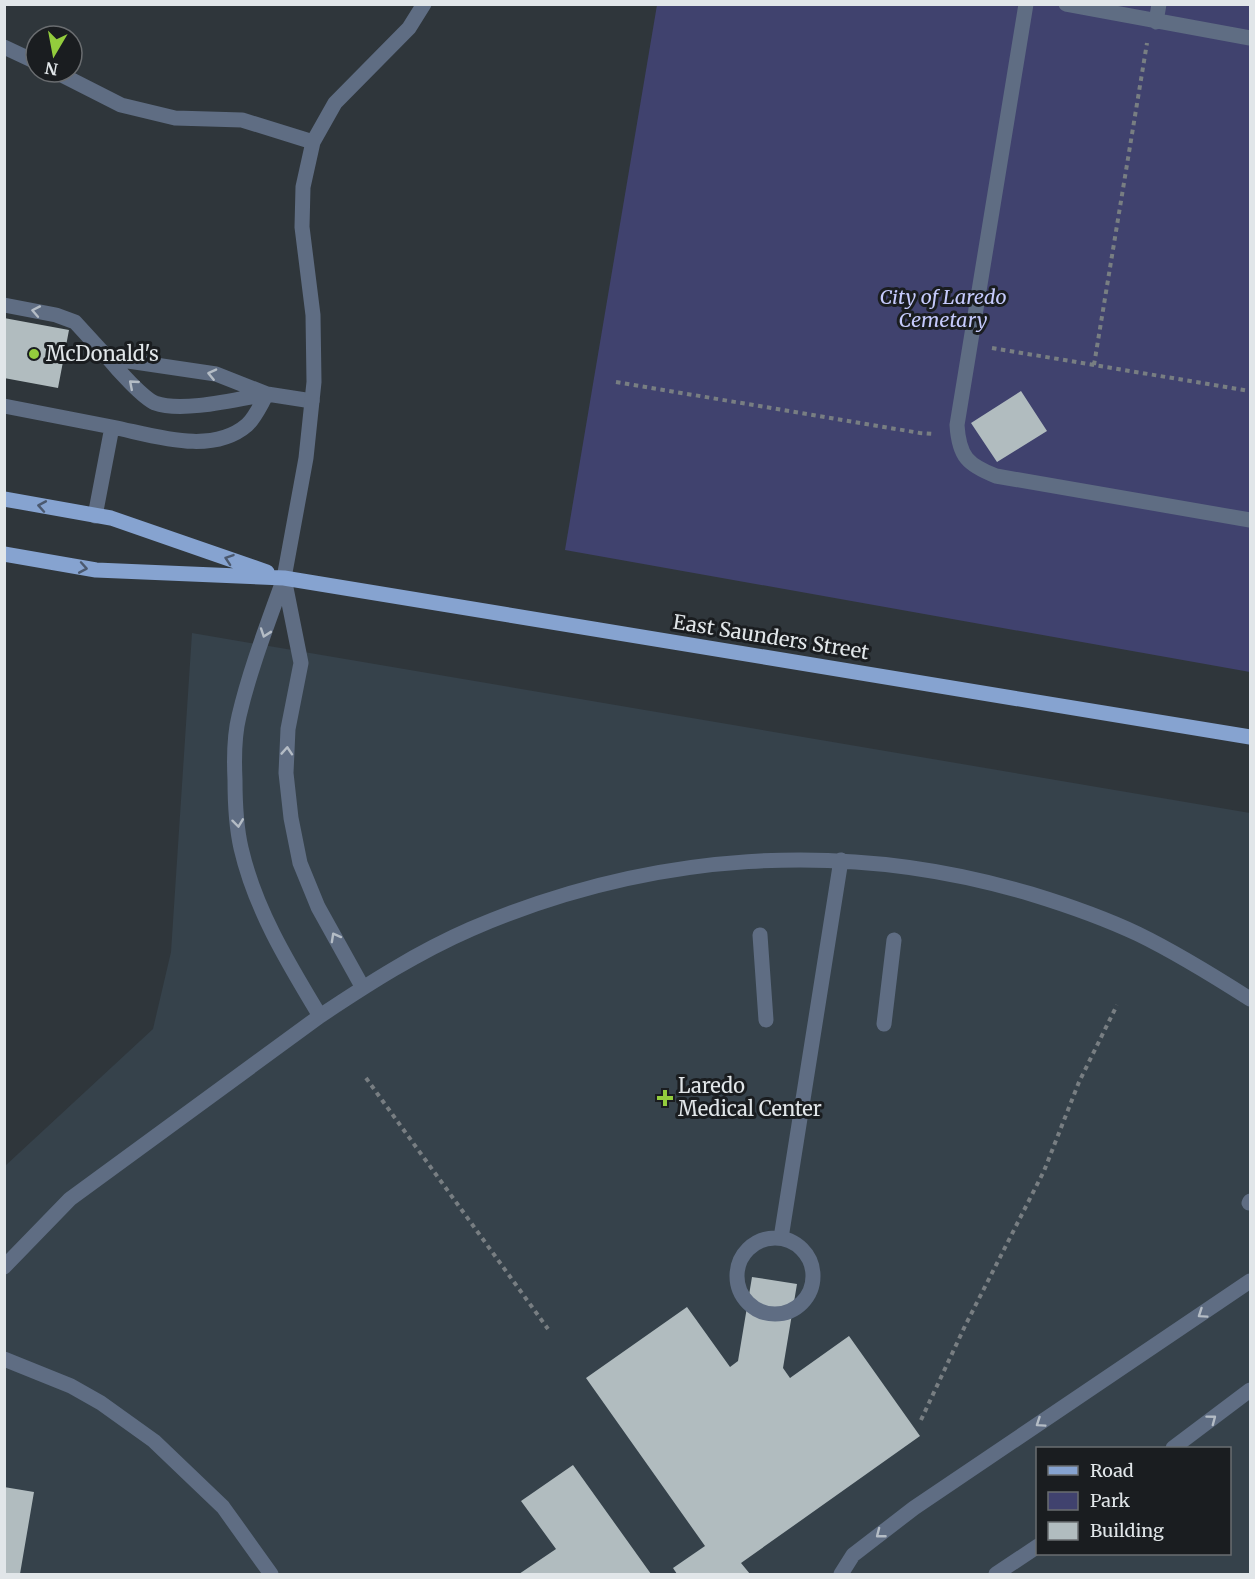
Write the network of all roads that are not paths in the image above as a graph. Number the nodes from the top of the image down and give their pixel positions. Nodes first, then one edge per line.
1 (424, 4) edge
2 (1026, 4) edge
3 (1066, 4) edge
4 (1159, 4) edge
5 (1156, 22) junction
6 (1251, 38) edge
7 (4, 47) edge
8 (24, 56) edge
9 (80, 84) edge
10 (313, 142) junction
11 (4, 305) edge
12 (108, 358) junction
13 (267, 394) junction
14 (312, 401) junction
15 (4, 406) edge
16 (112, 427) junction
17 (4, 499) edge
18 (95, 516) junction
19 (1251, 520) edge
20 (4, 554) edge
21 (284, 578) junction
22 (1251, 737) edge
23 (842, 860) junction
24 (760, 935) dead end
25 (894, 939) dead end
26 (363, 988) junction
27 (1251, 999) edge
28 (320, 1016) junction
29 (766, 1020) dead end
30 (884, 1024) dead end
31 (781, 1238) junction
32 (4, 1267) edge
33 (1251, 1281) edge
34 (4, 1359) edge
35 (1251, 1390) edge
36 (1176, 1447) edge
37 (1036, 1547) edge
38 (271, 1575) edge
39 (841, 1575) edge
40 (996, 1575) edge

1 - 10 street
2 - 19 street
3 - 5 street
4 - 5 street
5 - 6 street
7 - 8 street
9 - 10 street
10 - 14 street
12 -> 11 street
13 -> 12 street
13 -> 12 street
13 - 14 street
13 - 16 street
14 - 21 street
15 - 16 street
16 - 18 street
18 -> 17 main road, East Saunders Street
21 -> 18 main road, East Saunders Street
20 -> 21 main road, East Saunders Street
21 - 22 main road, East Saunders Street
26 -> 21 street
21 -> 28 street
23 - 26 street
23 - 27 street
23 - 31 street
24 - 29 street
25 - 30 street
26 - 28 street
28 - 32 street
31 - 31 street
33 -> 39 street
34 - 38 street
36 -> 35 street
37 - 40 street

